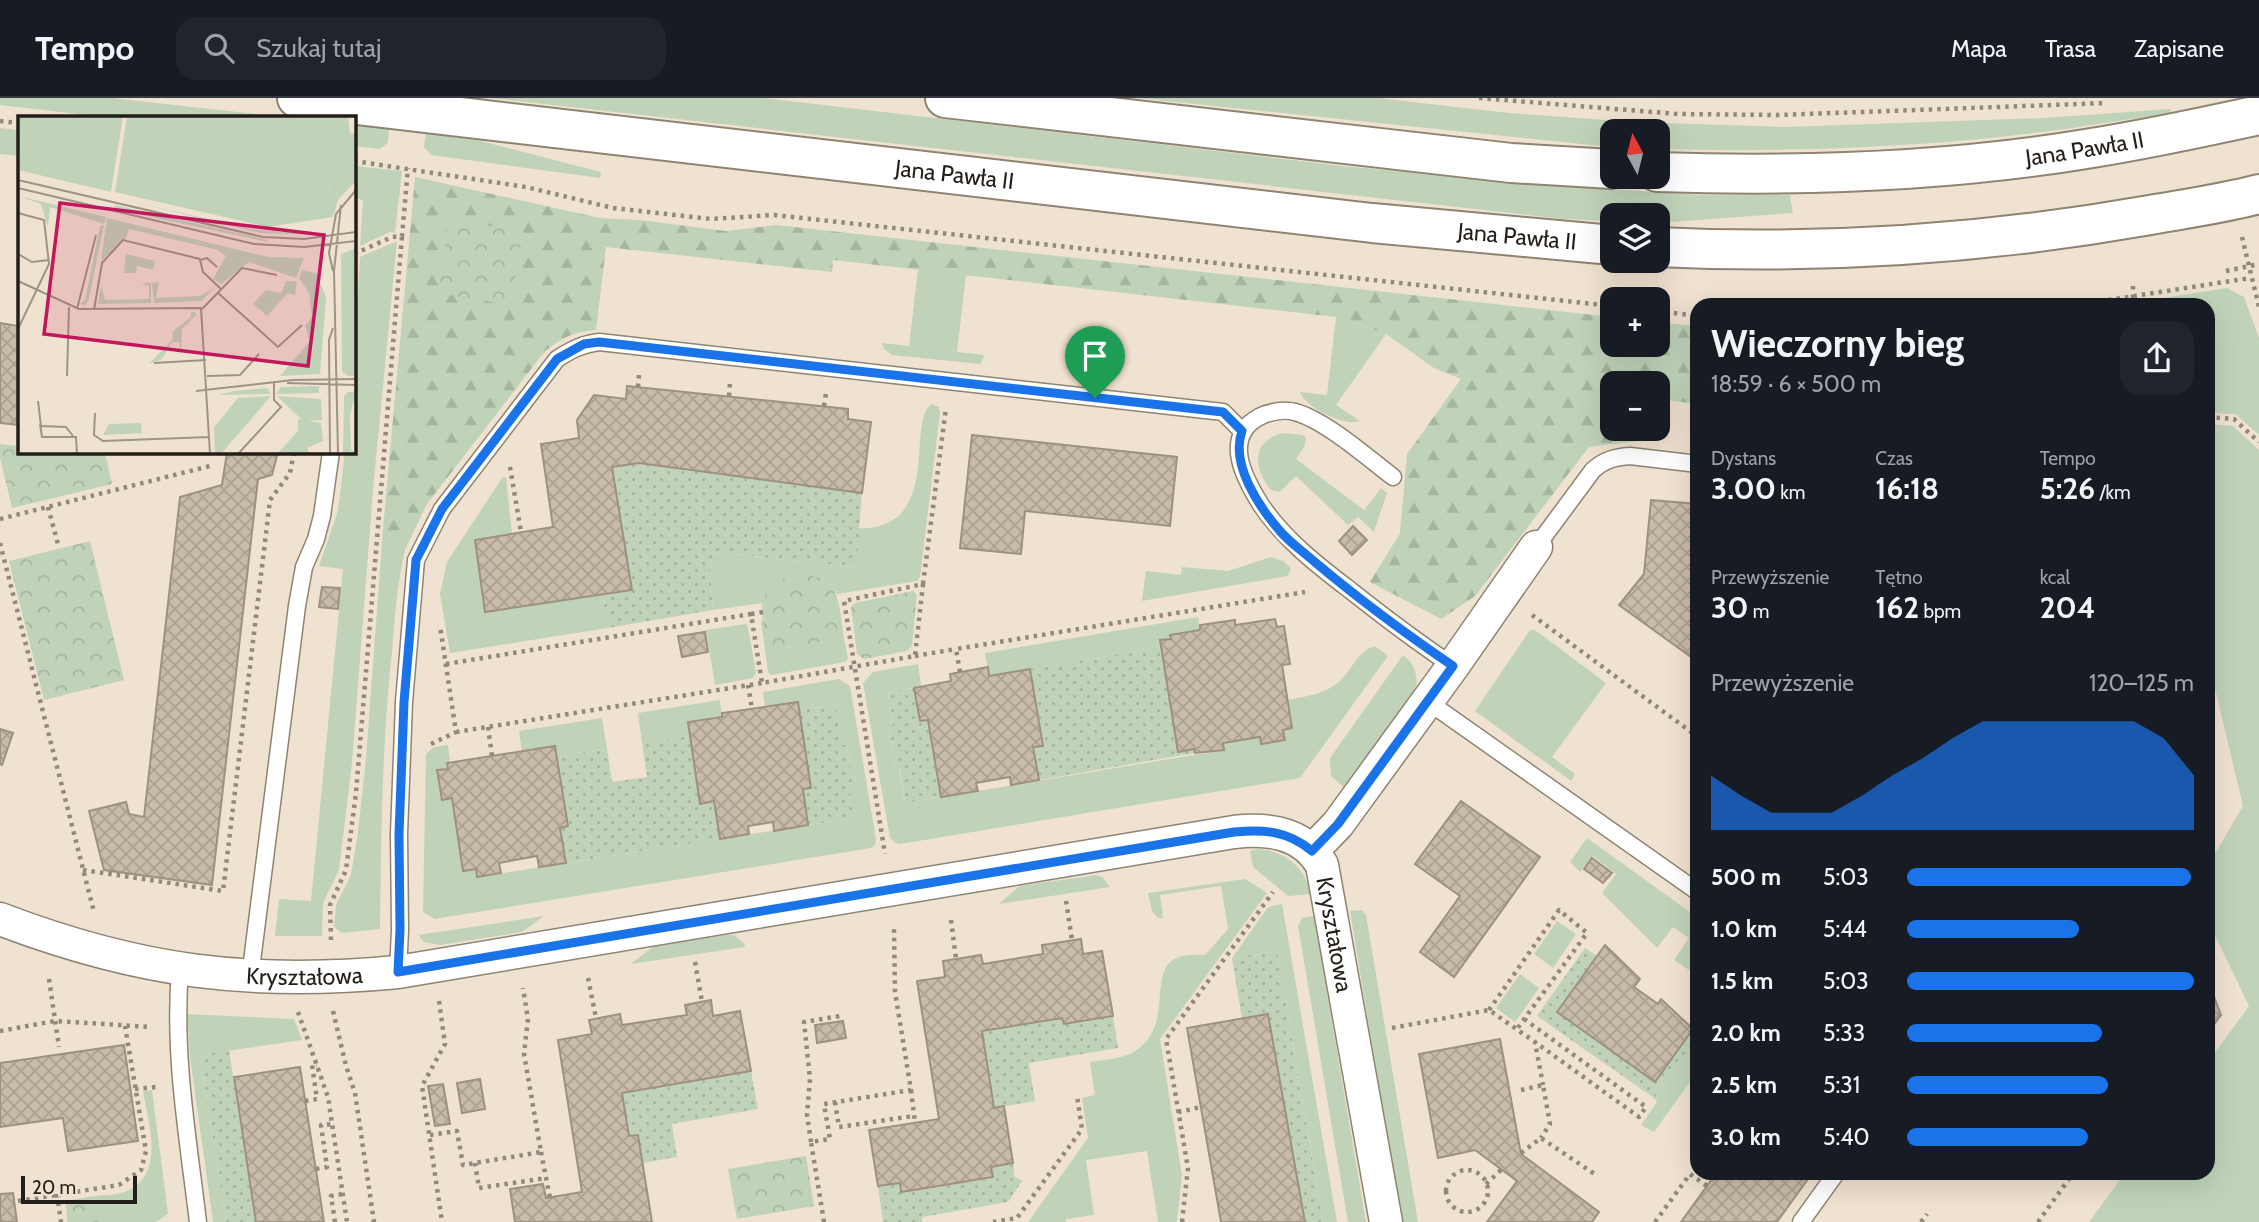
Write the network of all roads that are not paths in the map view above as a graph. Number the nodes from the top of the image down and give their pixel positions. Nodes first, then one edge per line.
1 (297, 98) edge
2 (945, 98) edge
3 (2259, 116) edge
4 (1600, 168) edge
5 (1670, 172) edge
6 (2259, 194) edge
7 (1600, 244) edge
8 (1670, 247) edge
9 (1242, 431) junction
10 (331, 453) edge
11 (1690, 463) edge
12 (1393, 477) dead end
13 (1536, 547) joint
14 (1453, 666) junction
15 (1427, 701) junction
16 (1312, 851) junction
17 (1690, 886) edge
18 (0, 919) edge
19 (180, 970) junction
20 (398, 972) junction
21 (250, 977) junction
22 (1831, 1180) edge
23 (198, 1222) edge
24 (1386, 1222) edge
25 (1801, 1222) edge

1 - 7 main road, Jana Pawła II
2 - 4 main road
3 - 5 main road, Jana Pawła II
6 - 8 main road
9 - 12 lane
9 - 14 lane
9 - 20 lane
10 - 21 lane
11 - 13 lane
13 - 14 street
14 - 15 street
15 - 16 street
15 - 17 lane
16 - 20 street, Kryształowa
16 - 24 street, Kryształowa
18 - 19 street, Kryształowa
19 - 21 street, Kryształowa
19 - 23 lane
20 - 21 street, Kryształowa
22 - 25 lane

